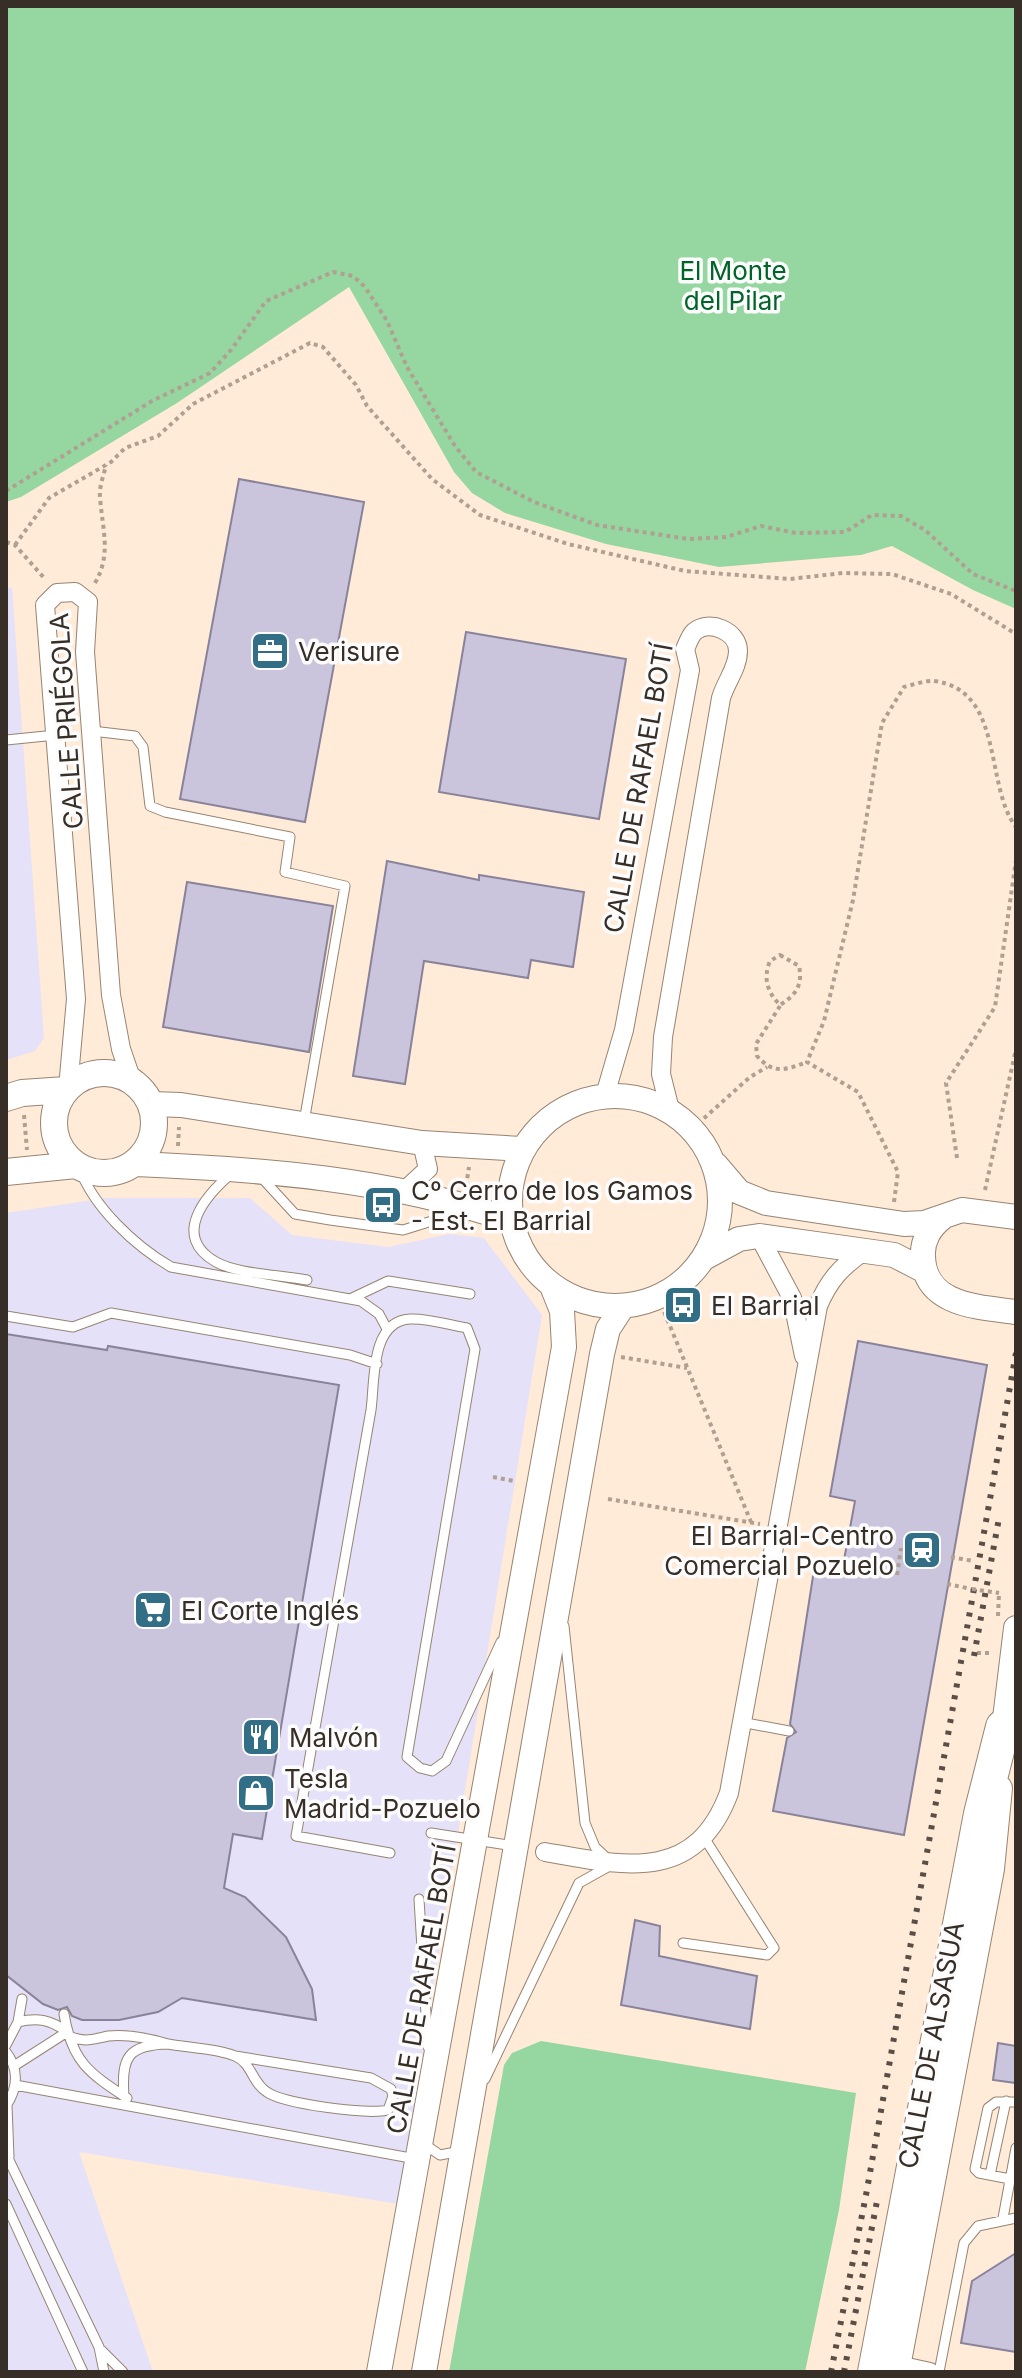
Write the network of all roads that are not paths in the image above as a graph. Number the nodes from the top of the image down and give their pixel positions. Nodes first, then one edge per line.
1 (92, 731) junction
2 (56, 735) junction
3 (6, 740) edge
4 (132, 1081) junction
5 (67, 1089) junction
6 (605, 1095) junction
7 (14, 1096) edge
8 (151, 1104) junction
9 (670, 1110) junction
10 (303, 1125) junction
11 (422, 1143) junction
12 (522, 1149) junction
13 (712, 1160) junction
14 (135, 1164) junction
15 (77, 1166) junction
16 (246, 1170) junction
17 (17, 1171) edge
18 (402, 1193) junction
19 (463, 1204) junction
20 (1007, 1215) edge
21 (942, 1218) junction
22 (510, 1220) junction
23 (759, 1236) junction
24 (864, 1251) junction
25 (704, 1258) junction
26 (925, 1271) junction
27 (307, 1280) dead end
28 (552, 1286) junction
29 (470, 1294) dead end
30 (350, 1299) junction
31 (623, 1306) junction
32 (1016, 1312) edge
33 (6, 1316) edge
34 (387, 1329) junction
35 (377, 1364) junction
36 (806, 1373) junction
37 (555, 1398) junction
38 (562, 1572) junction
39 (516, 1610) junction
40 (1016, 1628) edge
41 (741, 1722) junction
42 (1009, 1727) edge
43 (789, 1731) dead end
44 (431, 1833) dead end
45 (705, 1839) junction
46 (475, 1840) junction
47 (515, 1847) junction
48 (545, 1852) dead end
49 (390, 1853) dead end
50 (613, 1864) junction
51 (419, 1899) dead end
52 (683, 1943) dead end
53 (22, 1999) dead end
54 (64, 2014) dead end
55 (18, 2022) junction
56 (68, 2034) junction
57 (168, 2044) junction
58 (6, 2045) edge
59 (6, 2052) edge
60 (235, 2056) junction
61 (14, 2066) junction
62 (15, 2085) junction
63 (430, 2091) junction
64 (124, 2096) junction
65 (1011, 2102) edge
66 (6, 2105) edge
67 (139, 2106) junction
68 (471, 2107) junction
69 (1016, 2148) edge
70 (421, 2150) junction
71 (465, 2150) junction
72 (7, 2156) edge
73 (990, 2175) junction
74 (1010, 2179) junction
75 (6, 2204) edge
76 (1003, 2218) junction
77 (1016, 2218) edge
78 (99, 2347) junction
79 (890, 2370) edge
80 (83, 2372) edge
81 (104, 2372) edge
82 (123, 2372) edge
83 (379, 2372) edge
84 (424, 2372) edge
85 (930, 2372) edge
86 (939, 2372) edge

1 - 2 street, CALLE PRIÉGOLA
1 - 4 street, CALLE PRIÉGOLA
1 - 10 lane
2 - 3 lane
2 - 5 street, CALLE PRIÉGOLA
4 - 5 main road
4 - 8 main road
5 - 7 main road
5 - 15 main road
6 - 9 street
6 - 9 street, CALLE DE RAFAEL BOTÍ
6 - 12 street
8 - 10 street
8 - 14 main road
9 - 13 street
10 - 11 street
11 - 12 street
11 - 18 street
12 - 22 street
13 - 21 street
13 - 25 street
14 - 15 main road
14 - 16 street
15 - 17 main road
15 - 30 lane
16 - 18 street
16 - 19 lane
16 - 27 lane
18 - 19 street
19 - 22 street
20 - 21 street
21 - 26 street
22 - 28 street
23 - 24 street
23 - 25 street
23 - 36 street
24 - 26 street
24 - 36 street
25 - 31 street
26 - 32 street
28 - 31 street
28 - 37 street, CALLE DE RAFAEL BOTÍ
29 - 30 lane
30 - 34 lane
31 - 38 street
33 - 35 lane
34 - 35 lane
34 - 39 lane
35 - 49 lane
36 - 41 street
37 - 38 street
37 - 39 street, CALLE DE RAFAEL BOTÍ
38 - 47 street
38 - 50 lane
39 - 46 street, CALLE DE RAFAEL BOTÍ
40 - 42 street
41 - 43 lane
41 - 45 street
42 - 79 highway
44 - 46 lane
45 - 50 street
45 - 52 lane
46 - 47 lane
46 - 63 street, CALLE DE RAFAEL BOTÍ
47 - 68 street
48 - 50 street
50 - 68 lane
51 - 63 lane
53 - 55 lane
54 - 56 lane
55 - 56 lane
55 - 58 lane
56 - 57 lane
56 - 61 lane
56 - 64 lane
57 - 60 lane
57 - 64 lane
59 - 61 lane
60 - 60 lane
61 - 62 lane
62 - 66 lane
62 - 67 lane
63 - 70 street, CALLE DE RAFAEL BOTÍ
64 - 67 lane
65 - 73 lane
65 - 73 lane
66 - 72 lane
67 - 70 lane
68 - 71 street
69 - 74 lane
70 - 71 lane
70 - 83 street, CALLE DE RAFAEL BOTÍ
71 - 84 street
72 - 78 lane
73 - 74 lane
74 - 76 lane
75 - 80 lane
76 - 77 lane
76 - 86 lane
78 - 81 lane
78 - 82 lane
79 - 85 street

